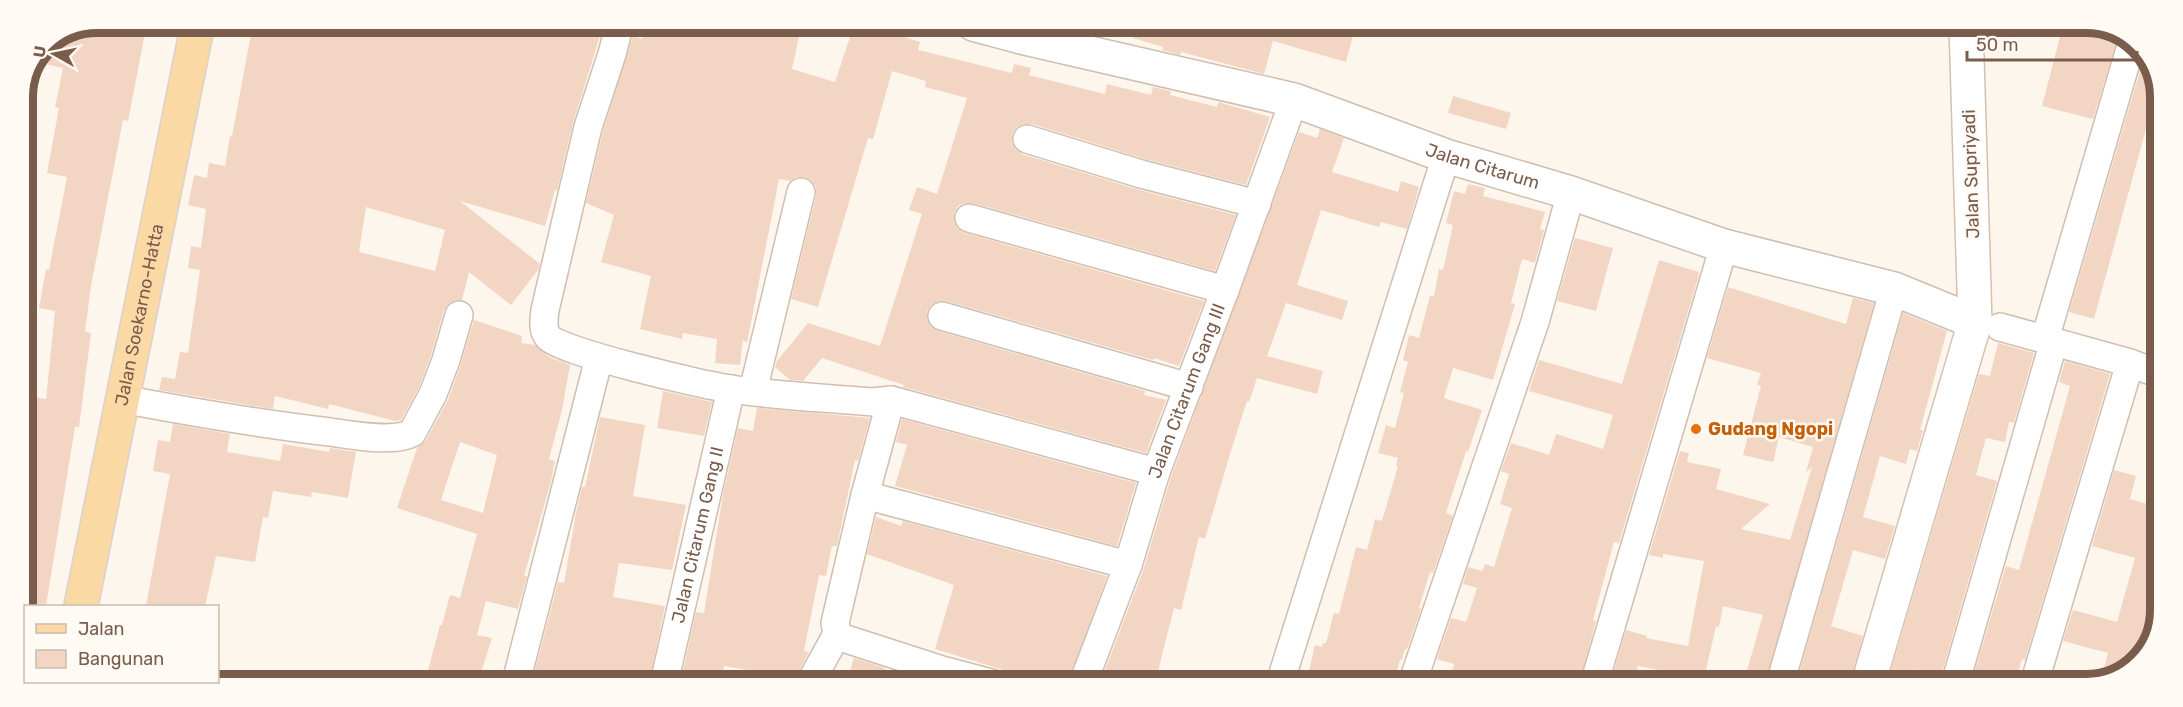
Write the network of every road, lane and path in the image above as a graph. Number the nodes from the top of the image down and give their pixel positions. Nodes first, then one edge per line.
1 (196, 33) edge
2 (617, 33) edge
3 (1007, 33) edge
4 (1967, 33) edge
5 (2130, 51) edge
6 (1294, 100) junction
7 (1028, 140) dead end
8 (1446, 156) junction
9 (801, 192) dead end
10 (1571, 194) junction
11 (1257, 204) junction
12 (969, 218) dead end
13 (1724, 246) junction
14 (1894, 289) junction
15 (1226, 290) junction
16 (459, 315) dead end
17 (942, 316) dead end
18 (1987, 324) junction
19 (2049, 340) junction
20 (599, 358) junction
21 (2130, 363) junction
22 (2150, 371) edge
23 (1189, 387) junction
24 (742, 390) junction
25 (122, 399) junction
26 (891, 400) junction
27 (1156, 472) junction
28 (865, 495) junction
29 (1128, 565) junction
30 (81, 605) edge
31 (837, 634) junction
32 (520, 674) edge
33 (666, 674) edge
34 (815, 674) edge
35 (932, 674) edge
36 (1086, 674) edge
37 (1283, 674) edge
38 (1415, 674) edge
39 (1597, 674) edge
40 (1783, 674) edge
41 (1871, 674) edge
42 (1958, 674) edge
43 (2037, 674) edge

1 - 25 main road, Jalan Soekarno-Hatta
2 - 20 street
3 - 6 street, Jalan Citarum
4 - 18 street, Jalan Supriyadi
5 - 19 street
6 - 8 street, Jalan Citarum
6 - 11 street, Jalan Citarum Gang III
7 - 11 street
8 - 10 street, Jalan Citarum
8 - 37 street
9 - 24 street, Jalan Citarum Gang II
10 - 13 street, Jalan Citarum
10 - 38 street
11 - 15 street, Jalan Citarum Gang III
12 - 15 street
13 - 14 street, Jalan Citarum
13 - 39 street
14 - 18 street, Jalan Citarum
14 - 40 street
15 - 23 street, Jalan Citarum Gang III
16 - 25 street
17 - 23 street
18 - 19 street, Jalan Citarum
18 - 41 street, Jalan Supriyadi
19 - 21 street, Jalan Citarum
19 - 42 street
20 - 24 street
20 - 32 street
21 - 22 street, Jalan Citarum
21 - 43 street
23 - 27 street, Jalan Citarum Gang III
24 - 26 street
24 - 33 street, Jalan Citarum Gang II
25 - 30 main road, Jalan Soekarno-Hatta
26 - 27 street
26 - 28 street
27 - 29 street, Jalan Citarum Gang III
28 - 29 street
28 - 31 street
29 - 36 street, Jalan Citarum Gang III
31 - 34 street
31 - 35 street

